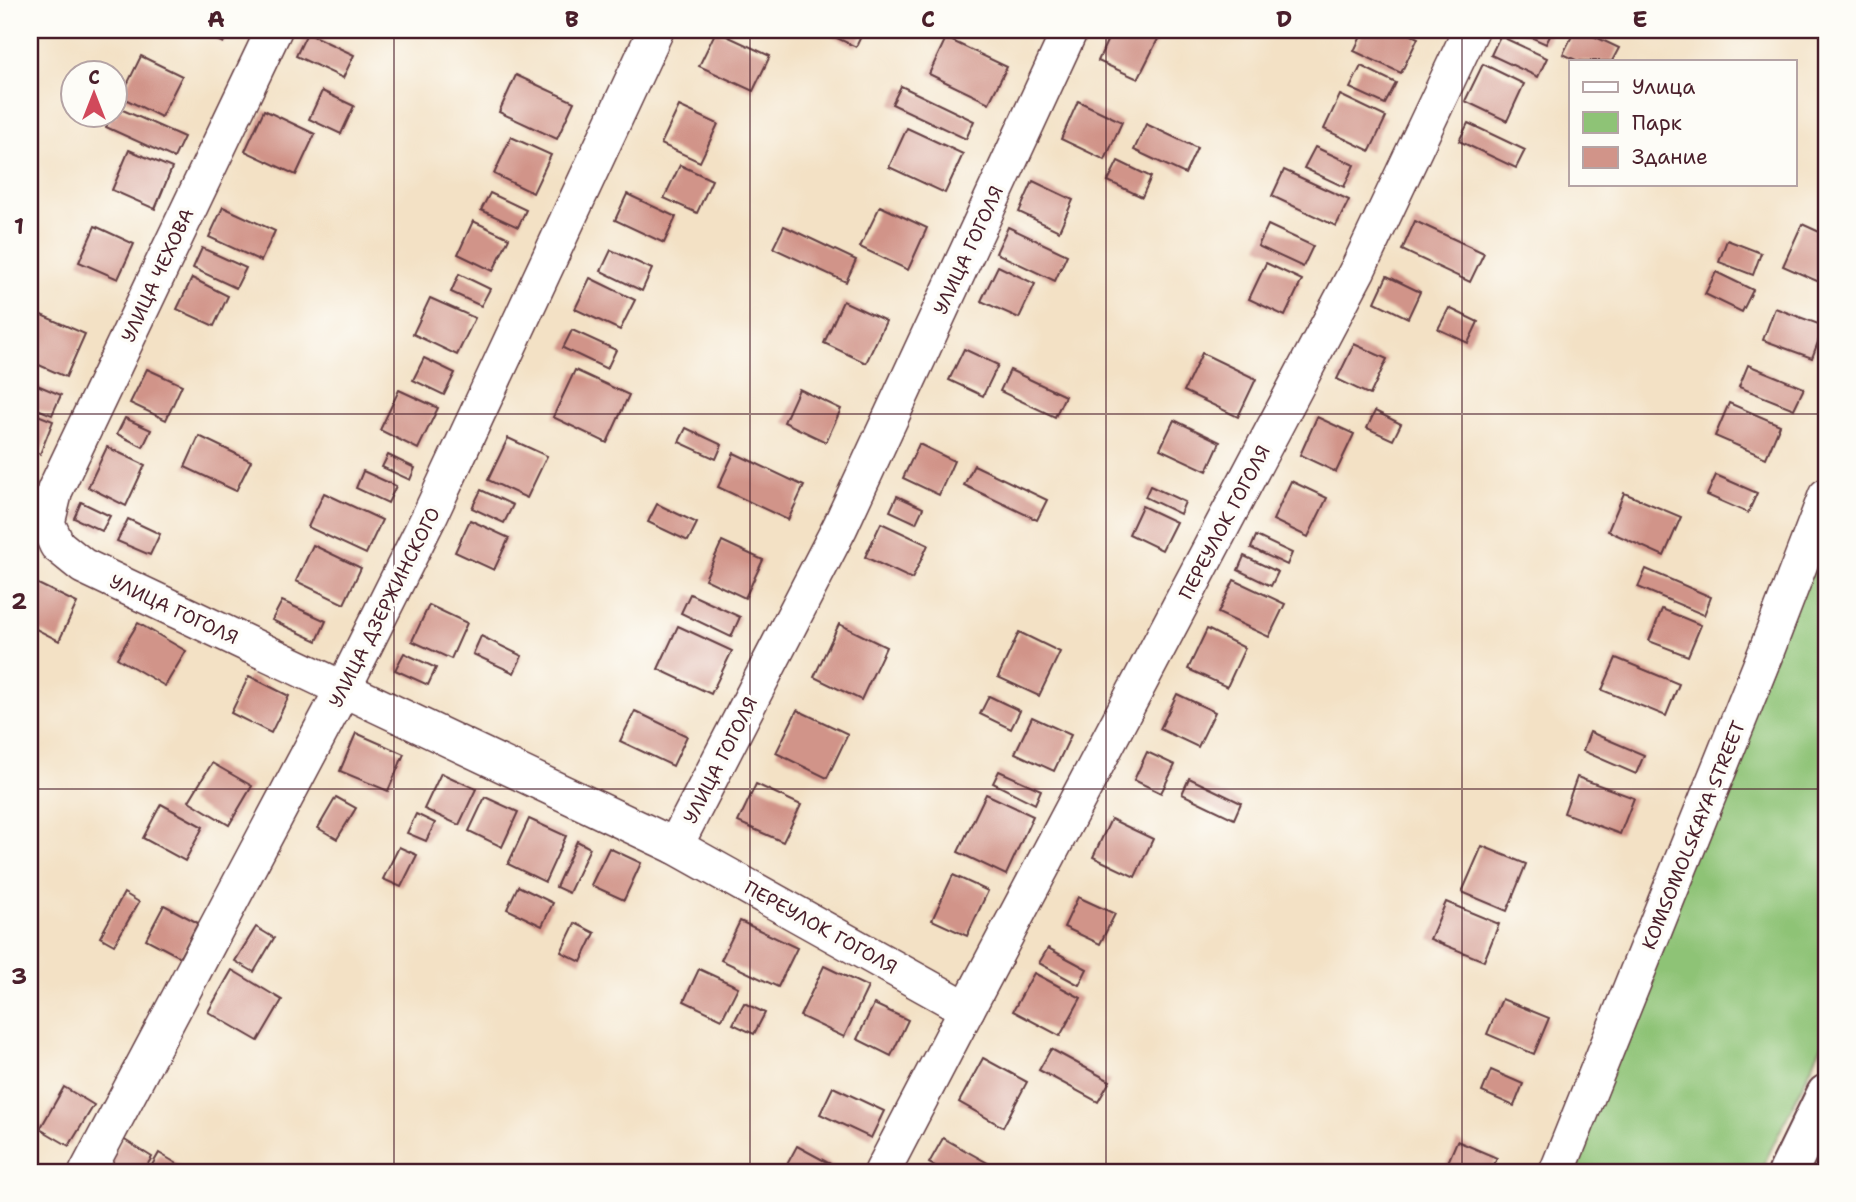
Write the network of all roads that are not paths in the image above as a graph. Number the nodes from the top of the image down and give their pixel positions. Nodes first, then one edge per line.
1 (274, 30) edge
2 (656, 30) edge
3 (1070, 30) edge
4 (1471, 30) edge
5 (1826, 496) edge
6 (47, 523) joint
7 (344, 687) junction
8 (675, 846) junction
9 (967, 1009) junction
10 (1826, 1094) edge
11 (87, 1172) edge
12 (882, 1172) edge
13 (1557, 1172) edge
14 (1788, 1172) edge

1 - 6 street, УЛИЦА ЧЕХОВА
2 - 7 street, УЛИЦА ДЗЕРЖИНСКОГО
3 - 8 street, УЛИЦА ГОГОЛЯ
4 - 9 street, ПЕРЕУЛОК ГОГОЛЯ
5 - 13 street, KOMSOMOLSKAYA STREET
6 - 7 street, УЛИЦА ГОГОЛЯ
7 - 8 street, УЛИЦА ГОГОЛЯ
7 - 11 street, УЛИЦА ДЗЕРЖИНСКОГО
8 - 9 street, ПЕРЕУЛОК ГОГОЛЯ
9 - 12 street, ПЕРЕУЛОК ГОГОЛЯ
10 - 14 street

